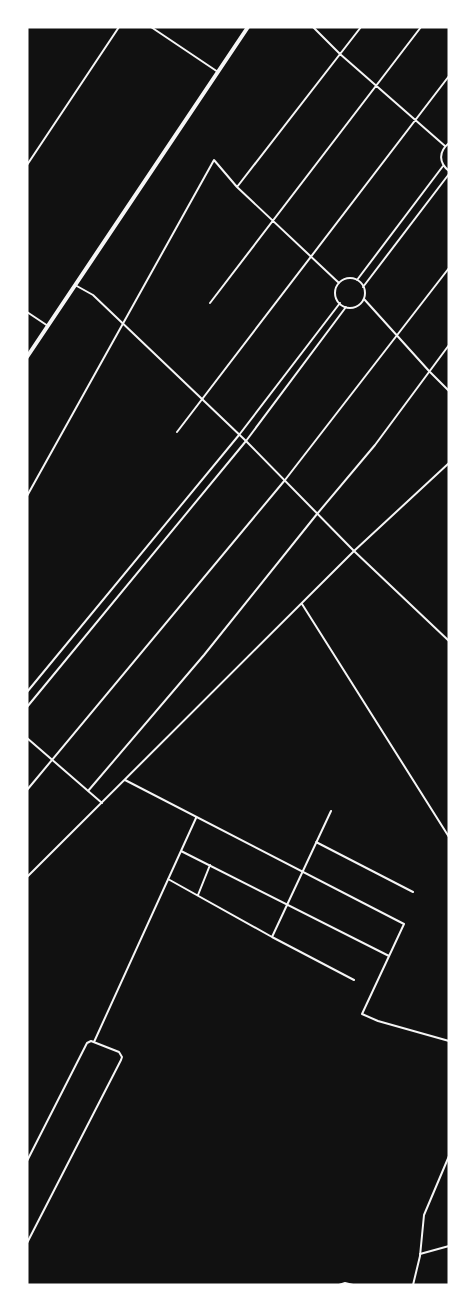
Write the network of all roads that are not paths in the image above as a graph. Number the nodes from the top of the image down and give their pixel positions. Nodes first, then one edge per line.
1 (119, 27) edge
2 (152, 27) edge
3 (248, 27) edge
4 (314, 27) edge
5 (361, 27) edge
6 (421, 27) edge
7 (340, 54) junction
8 (218, 72) junction
9 (449, 76) edge
10 (376, 86) junction
11 (415, 120) junction
12 (449, 143) edge
13 (445, 146) junction
14 (27, 165) edge
15 (443, 166) junction
16 (449, 173) edge
17 (237, 187) junction
18 (272, 220) junction
19 (311, 257) junction
20 (449, 268) edge
21 (357, 280) junction
22 (339, 284) junction
23 (75, 285) junction
24 (363, 287) junction
25 (364, 299) junction
26 (210, 303) dead end
27 (340, 303) junction
28 (346, 307) junction
29 (27, 312) edge
30 (123, 325) junction
31 (48, 326) junction
32 (396, 336) junction
33 (449, 345) edge
34 (27, 357) edge
35 (429, 371) junction
36 (449, 391) edge
37 (203, 399) junction
38 (177, 432) dead end
39 (239, 435) junction
40 (246, 441) junction
41 (449, 464) edge
42 (285, 480) junction
43 (27, 496) edge
44 (317, 514) junction
45 (354, 551) junction
46 (302, 604) junction
47 (449, 641) edge
48 (27, 692) edge
49 (27, 707) edge
50 (27, 738) edge
51 (52, 760) junction
52 (125, 780) junction
53 (27, 790) edge
54 (88, 791) junction
55 (102, 803) junction
56 (331, 810) dead end
57 (196, 817) junction
58 (449, 837) edge
59 (316, 842) junction
60 (181, 851) junction
61 (210, 865) junction
62 (302, 872) junction
63 (27, 878) edge
64 (168, 879) junction
65 (414, 892) dead end
66 (198, 895) junction
67 (287, 905) junction
68 (272, 937) junction
69 (389, 957) junction
70 (354, 980) dead end
71 (449, 1041) edge
72 (94, 1042) junction
73 (449, 1156) edge
74 (27, 1161) edge
75 (27, 1243) edge
76 (449, 1246) edge
77 (420, 1254) junction
78 (339, 1285) edge
79 (353, 1285) edge
80 (413, 1285) edge

1 - 14 street
2 - 8 street
3 - 8 highway
4 - 7 street
5 - 7 street
6 - 10 street
7 - 10 street
7 - 17 street
8 - 23 highway
9 - 11 street
10 - 11 street
10 - 18 street
11 - 13 street
11 - 19 street
12 - 13 street
13 - 15 street
15 - 16 street
15 - 21 street
16 - 24 street
17 - 18 street
17 - 30 street
18 - 19 street
18 - 26 street
19 - 22 street
19 - 37 street
20 - 32 street
21 - 22 street
21 - 24 street
22 - 27 street
23 - 30 street
23 - 31 highway
24 - 25 street
25 - 28 street
25 - 32 street
27 - 28 street
27 - 39 street
28 - 40 street
29 - 31 street
30 - 37 street
30 - 43 street
31 - 34 highway
32 - 35 street
32 - 42 street
33 - 35 street
35 - 36 street
35 - 44 street
37 - 38 street
37 - 39 street
39 - 40 street
39 - 48 street
40 - 42 street
40 - 49 street
41 - 45 street
42 - 44 street
42 - 51 street
44 - 45 street
44 - 54 street
45 - 46 street
45 - 47 street
46 - 52 street
46 - 58 street
50 - 51 street
51 - 53 street
51 - 54 street
52 - 55 street
52 - 57 street
54 - 55 street
55 - 63 street
56 - 59 street
57 - 60 street
57 - 62 street
59 - 62 street
59 - 65 street
60 - 61 street
60 - 64 street
61 - 66 street
61 - 67 street
62 - 67 street
62 - 69 street
64 - 66 street
64 - 72 street
66 - 68 street
67 - 68 street
67 - 69 street
68 - 70 street
69 - 71 street
72 - 74 street
72 - 75 street
73 - 77 street
76 - 77 street
77 - 80 street
78 - 79 street

